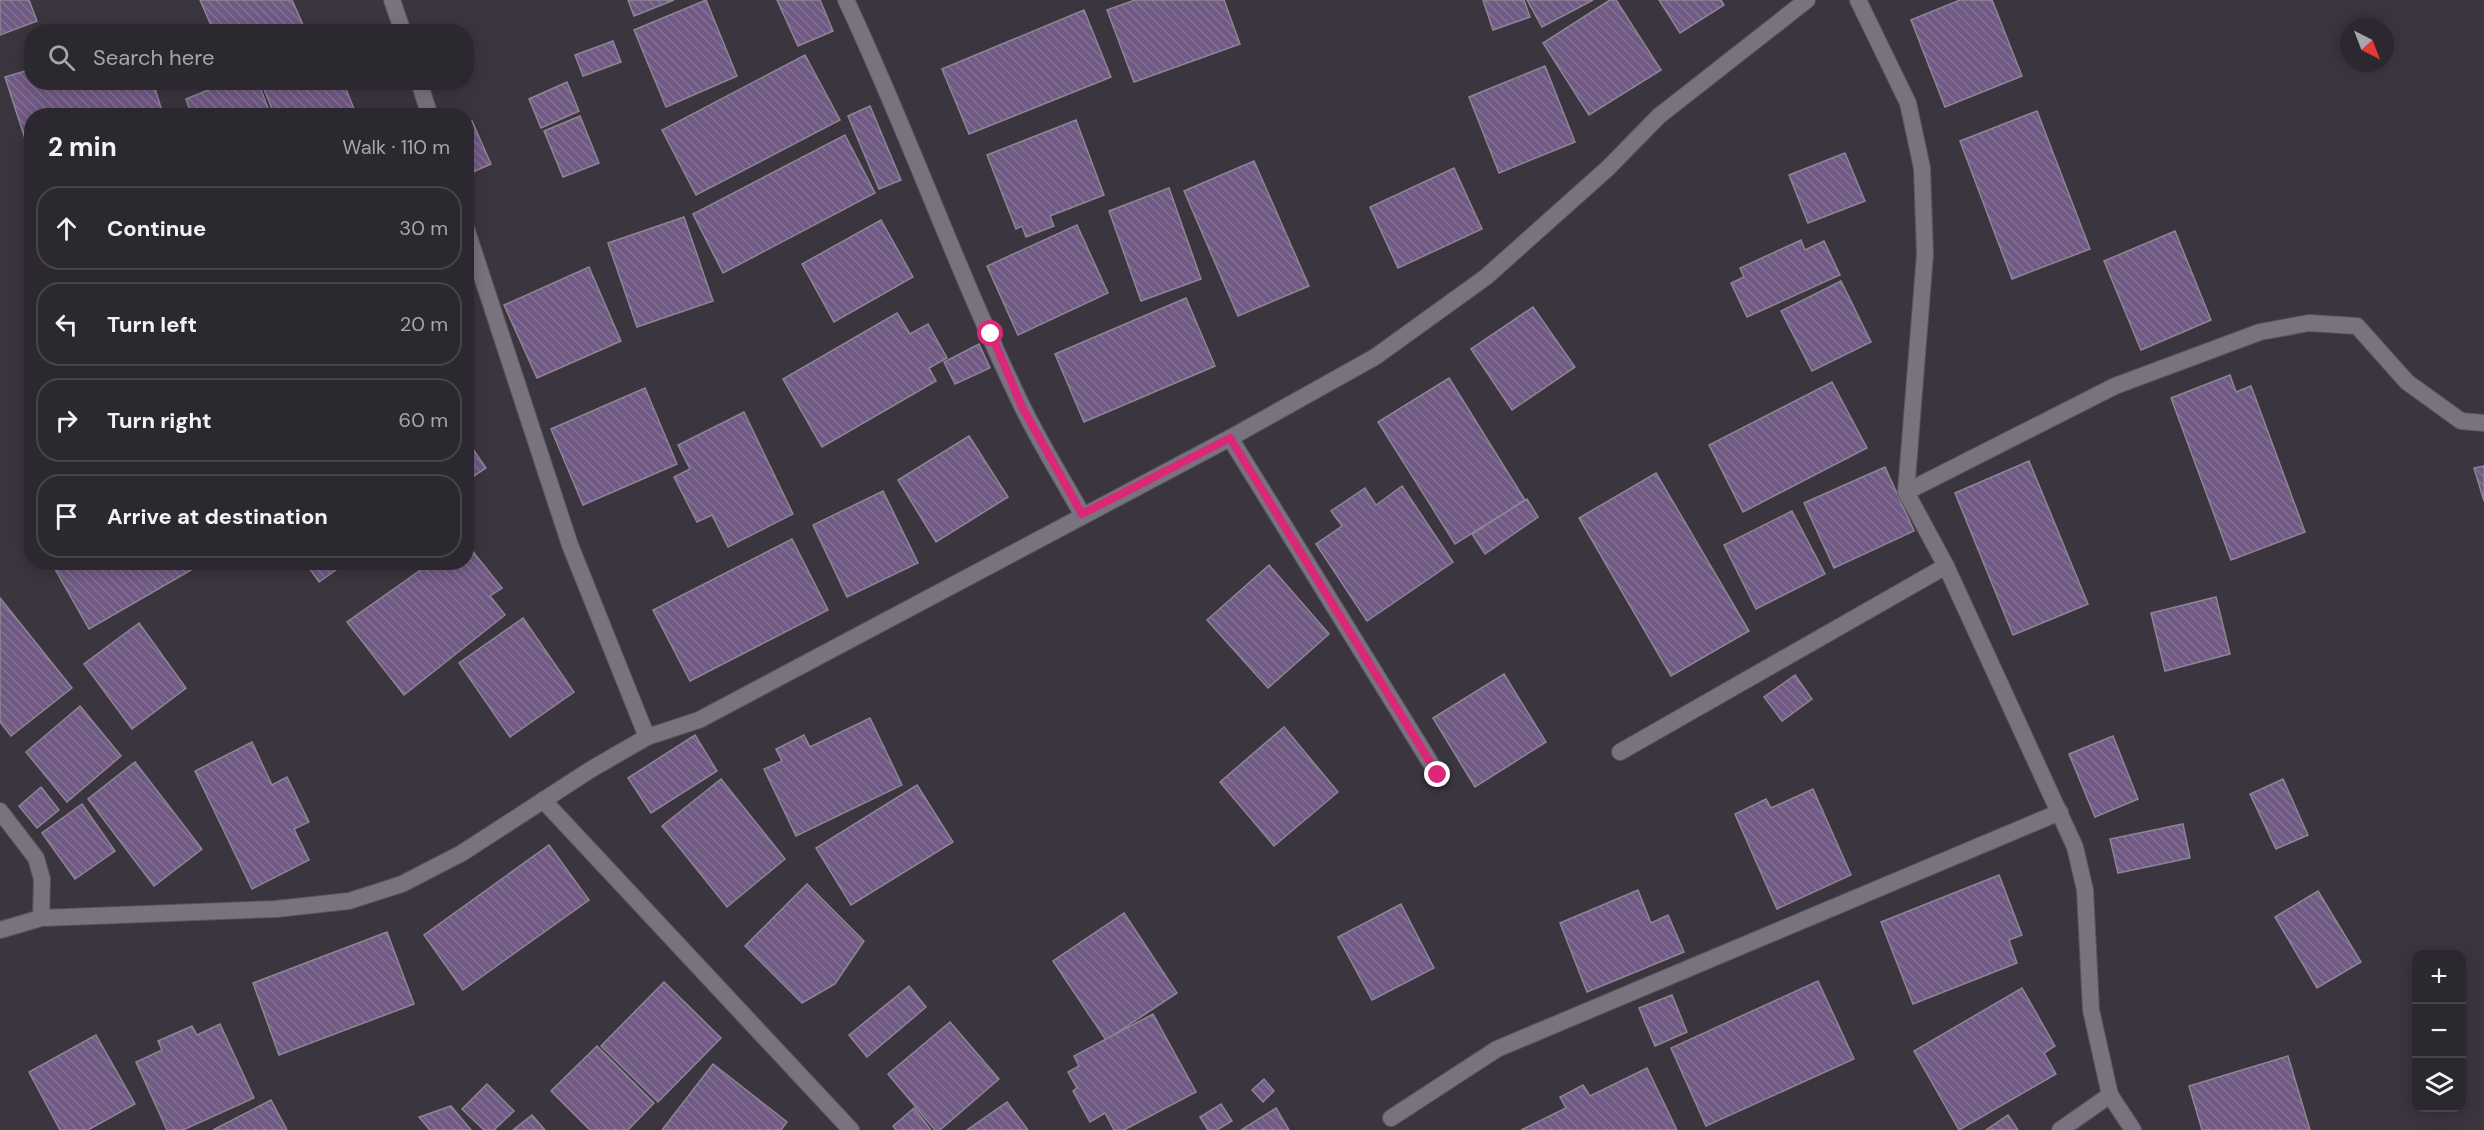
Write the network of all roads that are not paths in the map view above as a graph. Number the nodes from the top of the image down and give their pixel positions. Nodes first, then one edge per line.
1 (392, 0) edge
2 (846, 0) edge
3 (1808, 0) edge
4 (1857, 0) edge
5 (400, 24) edge
6 (422, 90) edge
7 (427, 108) edge
8 (474, 252) edge
9 (2484, 423) edge
10 (1230, 438) junction
11 (1906, 492) junction
12 (1082, 514) junction
13 (1946, 566) junction
14 (647, 737) junction
15 (1620, 752) dead end
16 (1438, 775) dead end
17 (543, 800) junction
18 (0, 811) edge
19 (2060, 812) junction
20 (41, 918) junction
21 (0, 930) edge
22 (2110, 1095) junction
23 (1391, 1118) dead end
24 (851, 1130) edge
25 (2060, 1130) edge
26 (2133, 1130) edge

1 - 5 street
2 - 12 street
3 - 10 street
4 - 11 street
6 - 7 street
8 - 14 street
9 - 11 street
10 - 12 street
10 - 16 street
11 - 13 street
12 - 14 street
13 - 15 street
13 - 19 street
14 - 17 street
17 - 20 street
17 - 24 street
18 - 20 street
19 - 22 street
19 - 23 street
20 - 21 street
22 - 25 street
22 - 26 street

